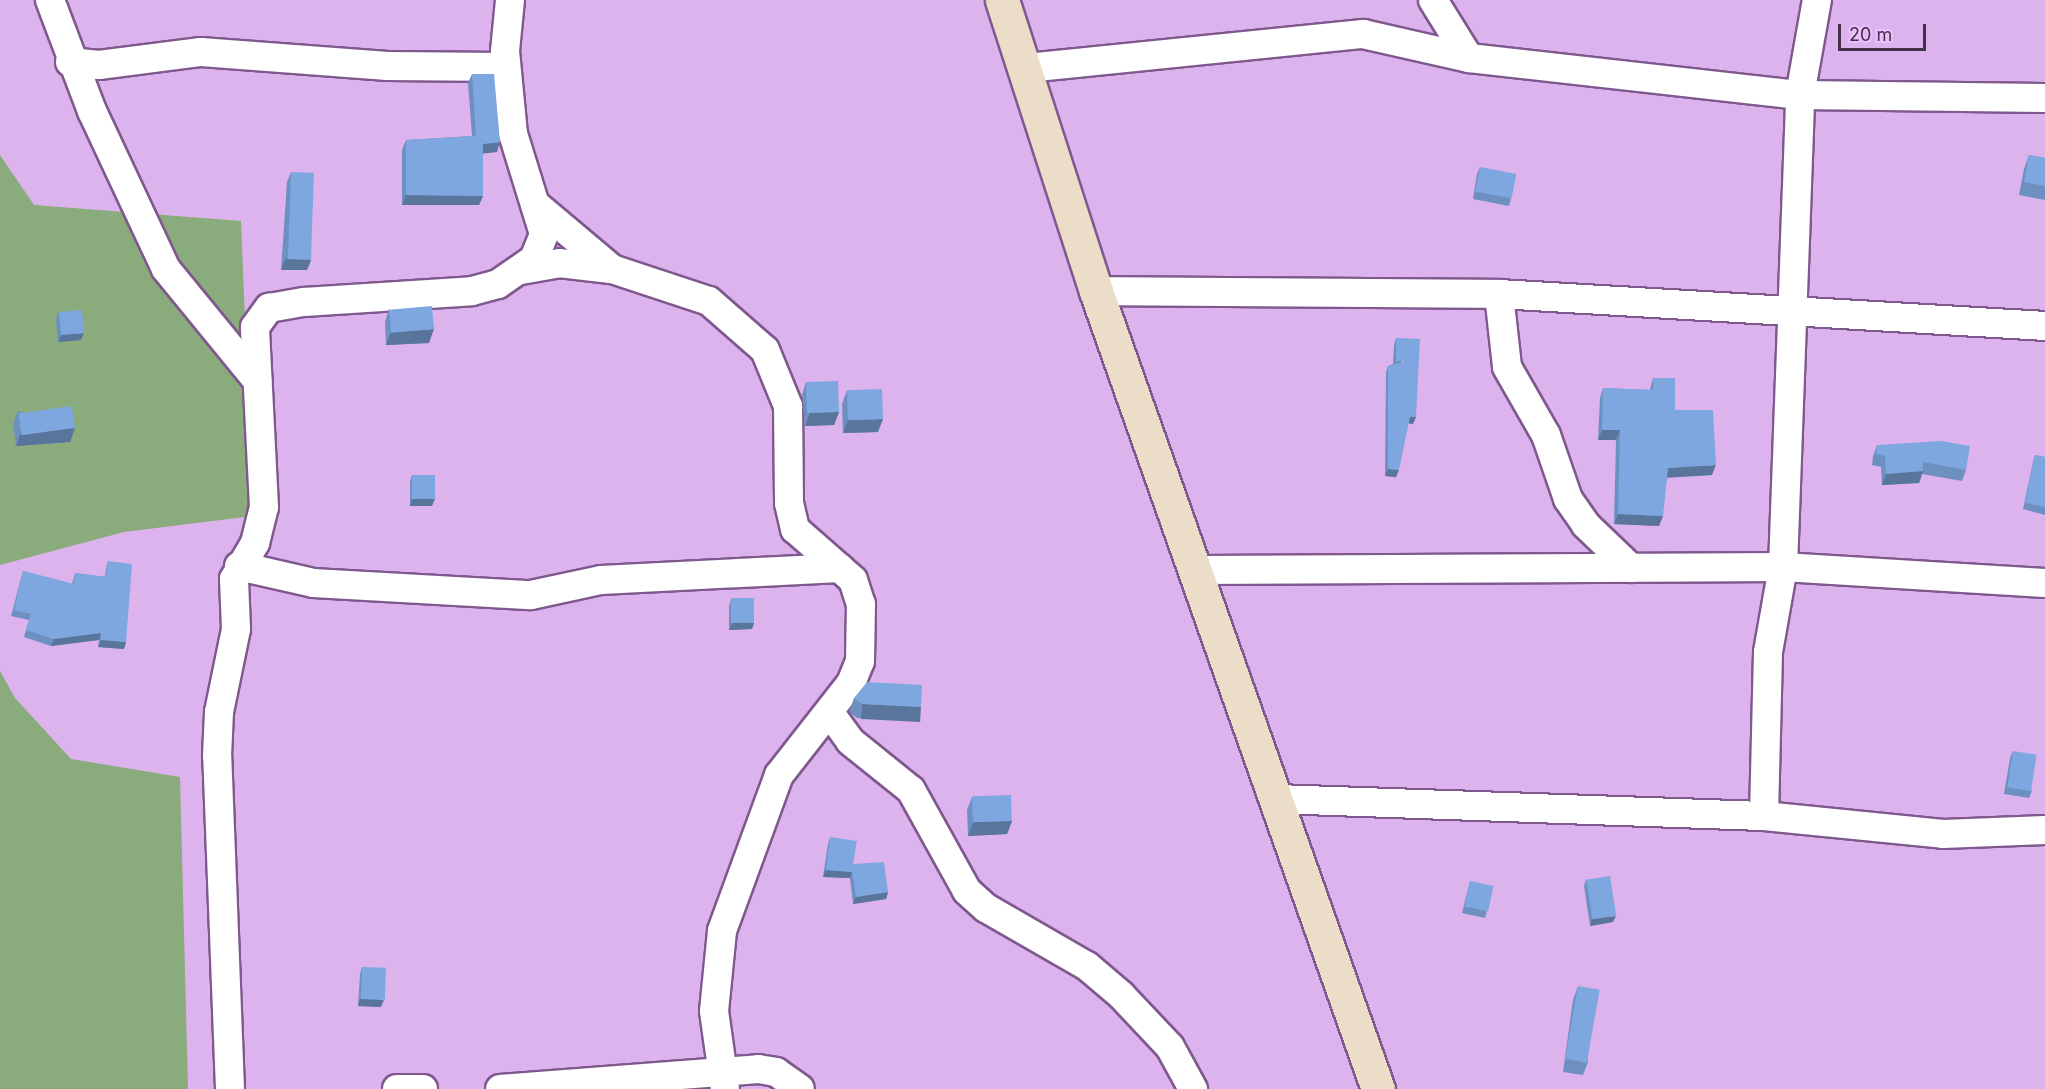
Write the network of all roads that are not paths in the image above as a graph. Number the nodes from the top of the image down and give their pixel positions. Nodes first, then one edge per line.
1 (50, 0) edge
2 (1002, 0) edge
3 (1432, 0) edge
4 (1817, 0) edge
5 (513, 1) edge
6 (1469, 58) junction
7 (70, 62) junction
8 (506, 67) junction
9 (1027, 68) junction
10 (1800, 95) junction
11 (2045, 98) edge
12 (536, 206) junction
13 (612, 269) junction
14 (521, 270) junction
15 (1096, 291) junction
16 (1499, 294) junction
17 (1791, 314) junction
18 (2045, 326) edge
19 (257, 380) junction
20 (239, 566) junction
21 (1783, 567) junction
22 (840, 568) junction
23 (1631, 568) junction
24 (1197, 570) junction
25 (2045, 583) edge
26 (830, 713) junction
27 (1276, 799) junction
28 (1764, 816) junction
29 (2045, 830) edge
30 (725, 1082) edge
31 (230, 1089) edge
32 (397, 1089) edge
33 (423, 1089) edge
34 (500, 1089) edge
35 (800, 1089) edge
36 (1193, 1089) edge
37 (1378, 1089) edge

1 - 7 street
2 - 9 main road
3 - 6 street
4 - 10 street
5 - 8 street
6 - 9 street
6 - 10 street
7 - 8 street
7 - 19 street
8 - 12 street
9 - 15 main road
10 - 11 street
10 - 17 street
12 - 13 street
12 - 14 street
13 - 14 street
13 - 22 street
14 - 19 street
15 - 16 street
15 - 24 main road
16 - 17 street
16 - 23 street
17 - 18 street
17 - 21 street
19 - 20 street
20 - 22 street
20 - 31 street
21 - 23 street
21 - 25 street
21 - 28 street
22 - 26 street
23 - 24 street
24 - 27 main road
26 - 30 street
26 - 36 street
27 - 28 street
27 - 37 main road
28 - 29 street
30 - 34 street
30 - 35 street
32 - 33 street

